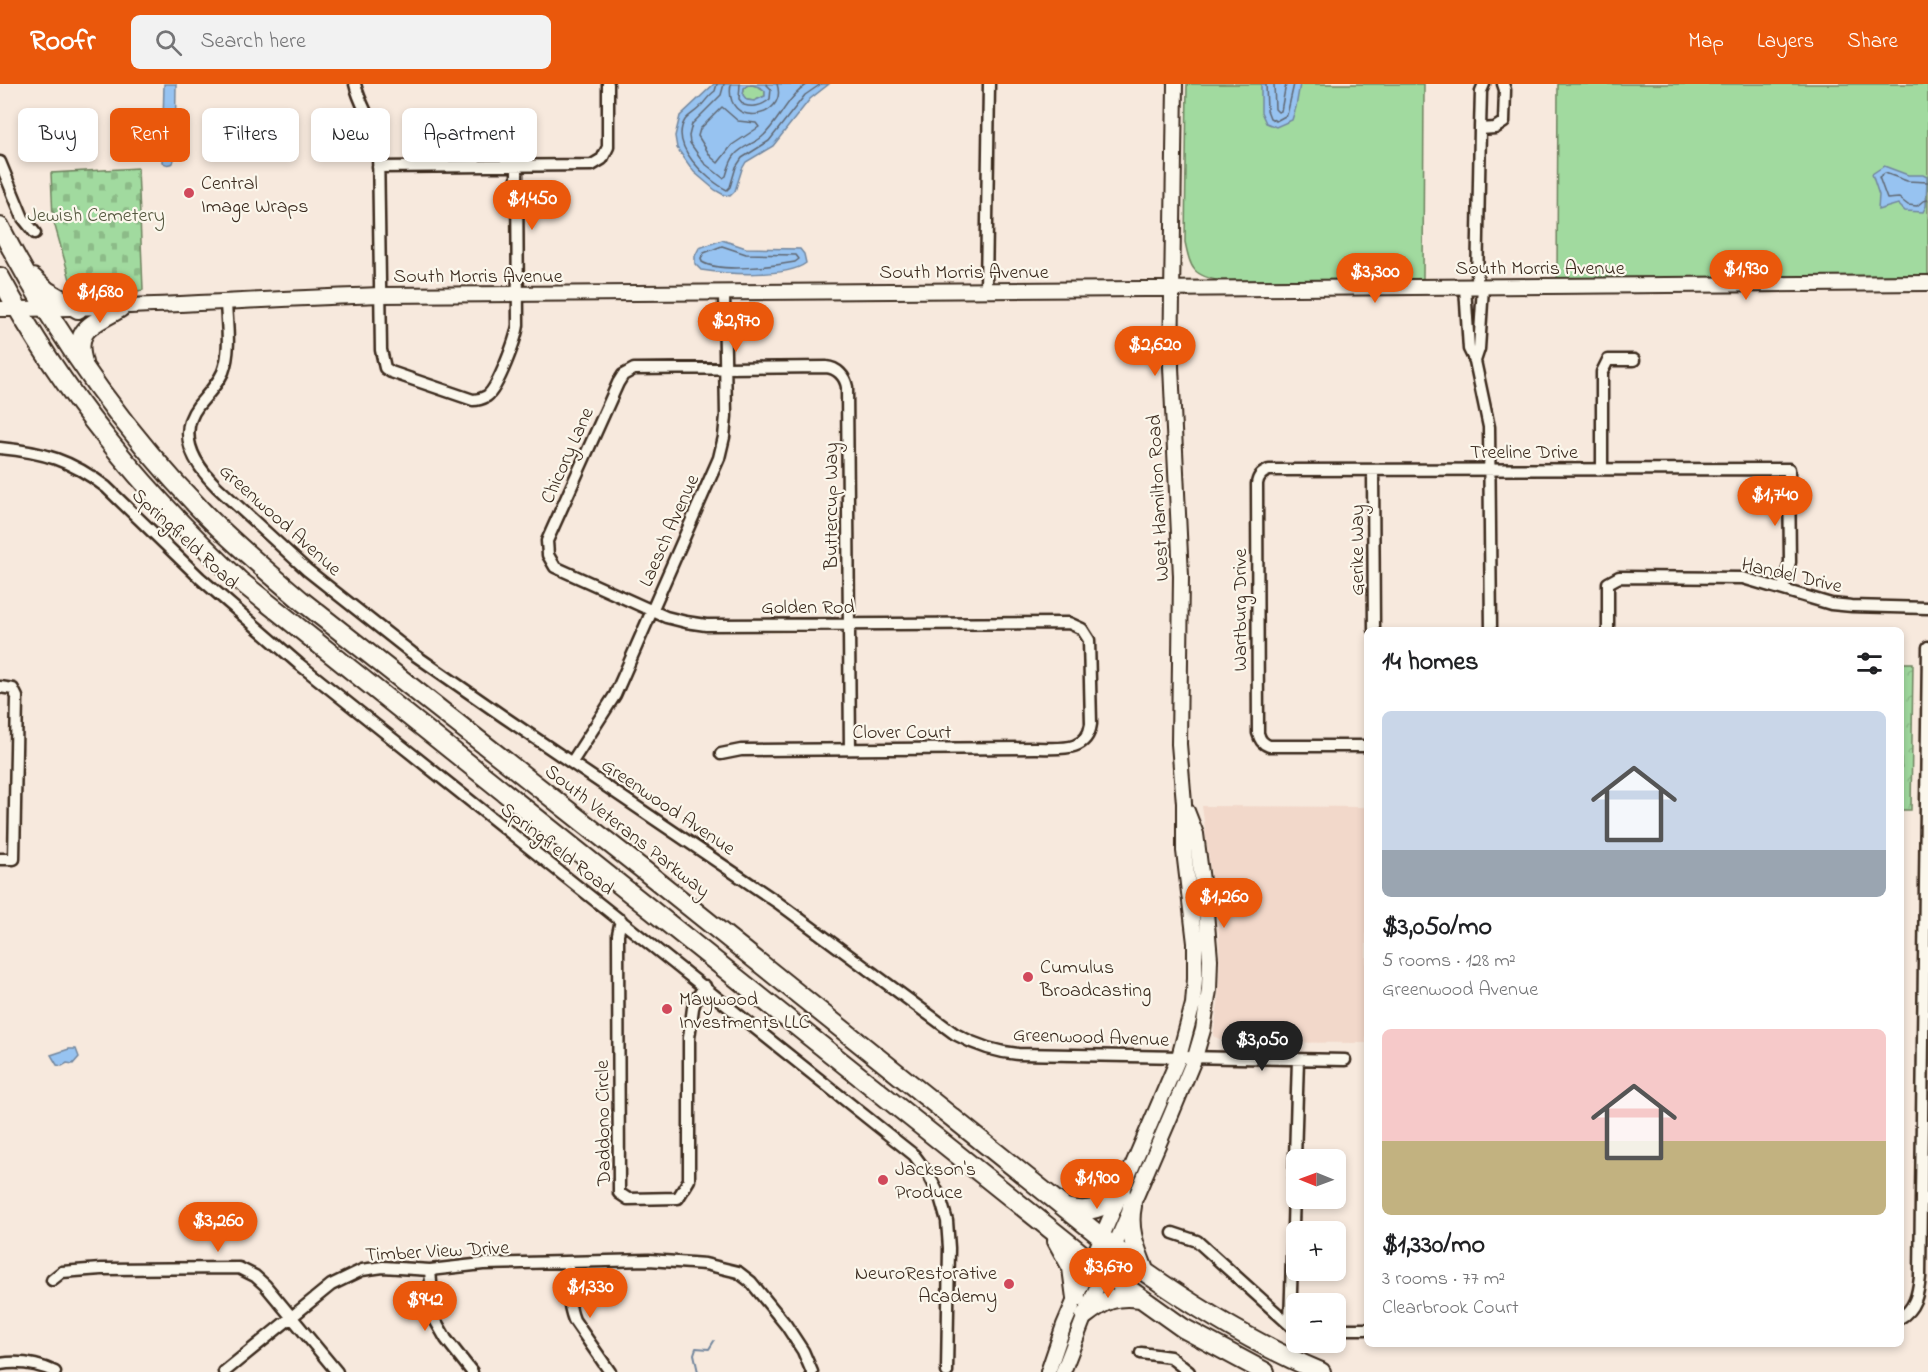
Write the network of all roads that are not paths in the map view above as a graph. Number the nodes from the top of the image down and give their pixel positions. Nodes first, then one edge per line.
1 (355, 84) edge
2 (608, 84) edge
3 (989, 84) edge
4 (1175, 84) edge
5 (1484, 84) edge
6 (1503, 84) edge
7 (1480, 129) junction
8 (0, 162) edge
9 (378, 167) junction
10 (517, 167) junction
11 (0, 227) edge
12 (35, 233) dead end
13 (23, 269) junction
14 (0, 277) edge
15 (1928, 283) edge
16 (1475, 287) junction
17 (1171, 289) junction
18 (986, 290) junction
19 (724, 292) junction
20 (518, 294) junction
21 (380, 295) junction
22 (226, 303) junction
23 (120, 308) junction
24 (9, 309) edge
25 (46, 309) junction
26 (78, 309) junction
27 (1634, 360) dead end
28 (1475, 361) junction
29 (726, 367) junction
30 (84, 368) junction
31 (0, 448) edge
32 (1602, 469) junction
33 (1373, 470) junction
34 (1491, 470) junction
35 (1260, 476) joint
36 (548, 557) joint
37 (1783, 588) junction
38 (1928, 608) edge
39 (653, 610) junction
40 (849, 624) junction
41 (1374, 627) edge
42 (1491, 627) edge
43 (1608, 627) edge
44 (1928, 647) edge
45 (0, 687) edge
46 (1083, 741) joint
47 (1364, 746) edge
48 (850, 749) junction
49 (721, 754) dead end
50 (572, 762) junction
51 (1184, 803) junction
52 (0, 860) edge
53 (621, 920) junction
54 (705, 986) junction
55 (1179, 1057) junction
56 (1195, 1057) junction
57 (1298, 1059) junction
58 (1345, 1060) dead end
59 (1126, 1200) junction
60 (1062, 1207) junction
61 (1047, 1227) junction
62 (1173, 1233) dead end
63 (1108, 1243) junction
64 (568, 1263) junction
65 (1097, 1267) junction
66 (430, 1270) junction
67 (1145, 1272) junction
68 (52, 1280) dead end
69 (1294, 1293) edge
70 (1076, 1298) junction
71 (1139, 1298) junction
72 (1084, 1315) junction
73 (1904, 1315) edge
74 (292, 1317) junction
75 (1286, 1319) edge
76 (1346, 1329) edge
77 (1364, 1329) edge
78 (1141, 1353) dead end
79 (0, 1364) edge
80 (55, 1372) edge
81 (224, 1372) edge
82 (337, 1372) edge
83 (472, 1372) edge
84 (610, 1372) edge
85 (812, 1372) edge
86 (947, 1372) edge
87 (1048, 1372) edge
88 (1063, 1372) edge
89 (1189, 1372) edge
90 (1265, 1372) edge
91 (1321, 1372) edge

1 - 9 street
2 - 10 street
3 - 18 street
4 - 17 main road, West Hamilton Road
5 - 7 street
6 - 7 street
7 - 16 street
8 - 12 street
9 - 10 street
9 - 21 street
10 - 20 street
11 - 13 highway, South Veterans Parkway
13 - 25 highway, South Veterans Parkway
13 - 26 highway
14 - 24 highway
15 - 16 main road, South Morris Avenue
16 - 17 main road, South Morris Avenue
16 - 28 street
16 - 28 street
17 - 18 main road, South Morris Avenue
17 - 51 main road, West Hamilton Road
18 - 19 main road, South Morris Avenue
19 - 20 main road, South Morris Avenue
19 - 29 street, Laesch Avenue
20 - 21 main road, South Morris Avenue
20 - 21 street
21 - 22 main road, South Morris Avenue
22 - 23 main road, South Morris Avenue
22 - 50 street, Greenwood Avenue
23 - 26 main road, South Morris Avenue
23 - 30 highway
24 - 25 main road, South Morris Avenue
24 - 61 highway
25 - 26 main road, South Morris Avenue
25 - 30 highway, South Veterans Parkway
27 - 32 street
28 - 34 street
29 - 36 street, Chicory Lane
29 - 39 street, Laesch Avenue
29 - 40 street, Buttercup Way
30 - 60 highway, South Veterans Parkway
31 - 53 street, Springfield Road
32 - 34 street, Treeline Drive
32 - 37 street, Treeline Drive
33 - 34 street, Treeline Drive
33 - 35 street, Treeline Drive
33 - 41 street, Gerike Way
34 - 42 street
35 - 47 street, Wartburg Drive
36 - 39 street, Golden Rod
37 - 38 street, Handel Drive
37 - 43 street, Handel Drive
39 - 40 street, Golden Rod
39 - 50 street, Laesch Avenue
40 - 46 street, Golden Rod
40 - 48 street, Buttercup Way
44 - 73 street
45 - 52 street
46 - 48 street, Clover Court
48 - 49 street, Clover Court
50 - 55 street, Greenwood Avenue
51 - 55 main road, West Hamilton Road
51 - 56 main road, West Hamilton Road
53 - 54 street, Springfield Road
53 - 54 street, Daddono Circle
54 - 86 street, Springfield Road
55 - 56 street, Greenwood Avenue
55 - 59 main road, West Hamilton Road
56 - 57 street, Greenwood Avenue
56 - 59 main road, West Hamilton Road
57 - 58 street, Greenwood Avenue
57 - 69 street
59 - 60 highway
59 - 63 main road, West Hamilton Road
59 - 67 highway
60 - 63 highway, South Veterans Parkway
61 - 65 highway
61 - 70 highway
62 - 75 street
63 - 65 main road, West Hamilton Road
63 - 67 highway, South Veterans Parkway
64 - 66 street, Timber View Drive
64 - 84 street
64 - 85 street, Timber View Drive
65 - 70 main road
65 - 71 highway
65 - 72 main road
66 - 74 street, Timber View Drive
66 - 83 street
67 - 91 highway, South Veterans Parkway
68 - 74 street
70 - 87 main road
71 - 72 highway
71 - 90 highway
72 - 88 main road
74 - 81 street, Timber View Drive
74 - 82 street
76 - 77 street
78 - 89 street
79 - 80 street

